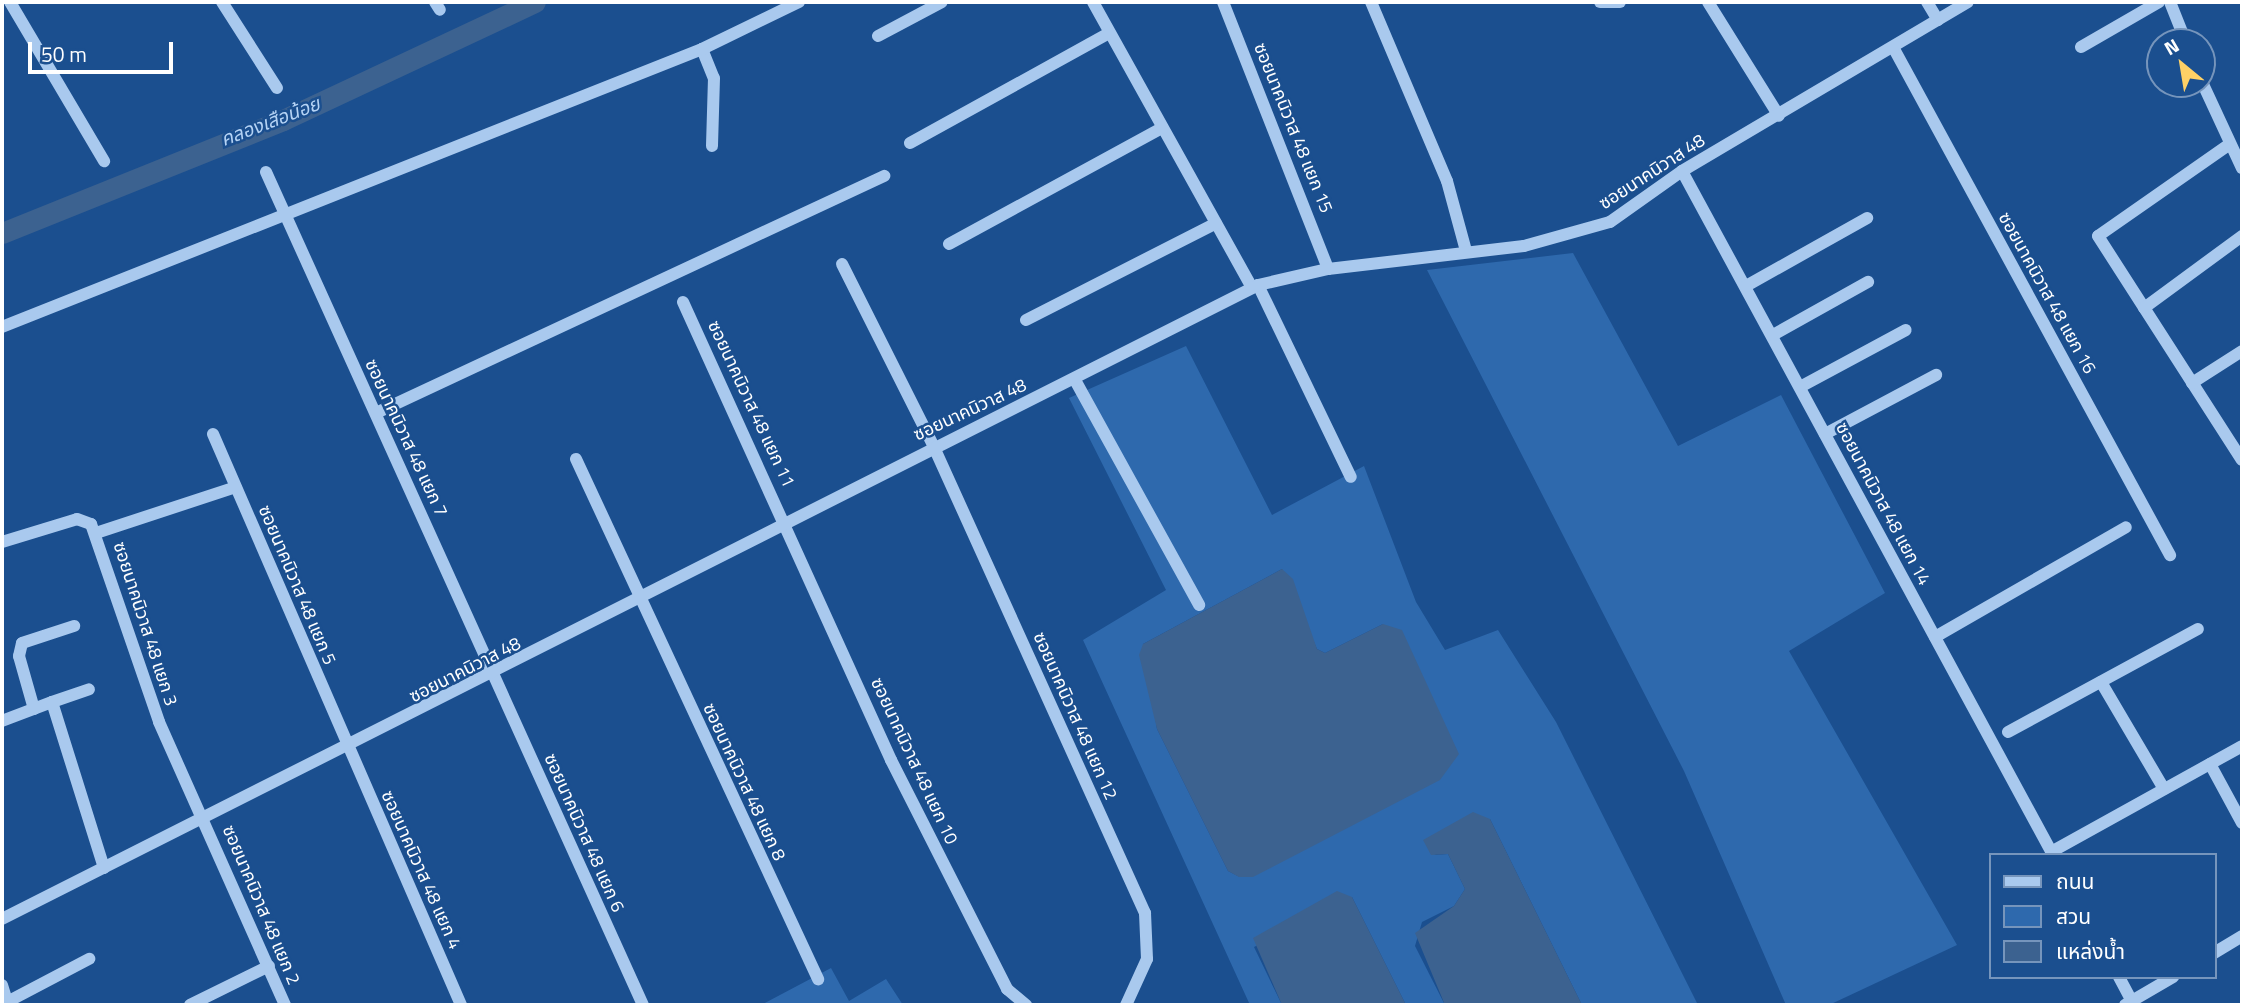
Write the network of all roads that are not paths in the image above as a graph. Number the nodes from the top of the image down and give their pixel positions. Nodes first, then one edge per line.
1 (10, 2) edge
2 (222, 2) edge
3 (799, 2) edge
4 (943, 2) edge
5 (1093, 2) edge
6 (1223, 2) edge
7 (1371, 2) edge
8 (1600, 2) edge
9 (1620, 2) edge
10 (1708, 2) edge
11 (1927, 2) edge
12 (1968, 2) edge
13 (2159, 2) edge
14 (2170, 2) edge
15 (1938, 20) junction
16 (2180, 28) edge
17 (1109, 33) junction
18 (877, 36) dead end
19 (1893, 47) junction
20 (2081, 47) dead end
21 (702, 49) junction
22 (277, 88) dead end
23 (2208, 98) edge
24 (1779, 116) junction
25 (1162, 128) junction
26 (910, 143) dead end
27 (712, 146) dead end
28 (2227, 146) junction
29 (104, 161) dead end
30 (2242, 168) edge
31 (1682, 171) junction
32 (266, 172) dead end
33 (884, 176) dead end
34 (285, 217) junction
35 (1867, 218) dead end
36 (1216, 223) junction
37 (2242, 236) edge
38 (949, 244) dead end
39 (1466, 251) junction
40 (842, 264) dead end
41 (1328, 269) junction
42 (1868, 282) dead end
43 (1255, 286) junction
44 (1746, 286) junction
45 (683, 302) dead end
46 (2144, 308) junction
47 (1026, 320) dead end
48 (2, 327) edge
49 (1906, 330) dead end
50 (1773, 335) junction
51 (2242, 351) edge
52 (1936, 375) dead end
53 (1075, 380) junction
54 (2192, 383) junction
55 (1800, 387) junction
56 (376, 413) junction
57 (213, 434) dead end
58 (1825, 434) junction
59 (933, 445) junction
60 (2241, 454) edge
61 (576, 459) dead end
62 (1350, 477) dead end
63 (236, 487) junction
64 (786, 522) junction
65 (2126, 527) dead end
66 (96, 533) junction
67 (2, 542) edge
68 (2170, 555) dead end
69 (643, 597) junction
70 (1199, 605) dead end
71 (74, 626) dead end
72 (2198, 629) dead end
73 (1935, 637) junction
74 (496, 674) junction
75 (2101, 682) junction
76 (89, 689) dead end
77 (52, 702) junction
78 (34, 709) junction
79 (2, 722) edge
80 (2008, 732) dead end
81 (2242, 746) edge
82 (348, 749) junction
83 (2210, 764) junction
84 (2164, 789) junction
85 (205, 819) junction
86 (2242, 823) edge
87 (2052, 853) edge
88 (104, 868) junction
89 (2, 919) edge
90 (2242, 936) edge
91 (2216, 952) edge
92 (89, 959) dead end
93 (269, 966) junction
94 (818, 979) dead end
95 (2120, 979) edge
96 (2169, 979) edge
97 (2, 985) edge
98 (7, 1004) edge
99 (2130, 1004) edge
100 (190, 1005) edge
101 (285, 1005) edge
102 (461, 1005) edge
103 (643, 1005) edge
104 (1026, 1005) edge
105 (1126, 1005) edge

1 - 29 street
2 - 22 street
3 - 21 street
4 - 18 street
5 - 17 street
6 - 41 street, ซอยนาคนิวาส 48 แยก 15
7 - 39 street
8 - 9 street
10 - 24 street
11 - 15 street
12 - 15 street, ซอยนาคนิวาส 48
13 - 20 street
14 - 16 street
15 - 19 street, ซอยนาคนิวาส 48
17 - 25 street
17 - 26 street
19 - 24 street, ซอยนาคนิวาส 48
19 - 68 street, ซอยนาคนิวาส 48 แยก 16
21 - 27 street
21 - 34 street
23 - 28 street
24 - 31 street, ซอยนาคนิวาส 48
25 - 36 street
25 - 38 street
28 - 30 street
28 - 46 street
31 - 39 street, ซอยนาคนิวาส 48
31 - 44 street, ซอยนาคนิวาส 48 แยก 14
32 - 34 street, ซอยนาคนิวาส 48 แยก 7
33 - 56 street
34 - 48 street
34 - 56 street, ซอยนาคนิวาส 48 แยก 7
35 - 44 street
36 - 43 street
36 - 47 street
37 - 46 street
39 - 41 street, ซอยนาคนิวาส 48
40 - 59 street, ซอยนาคนิวาส 48 แยก 12
41 - 43 street, ซอยนาคนิวาส 48
42 - 50 street
43 - 53 street, ซอยนาคนิวาส 48
43 - 62 street
44 - 50 street, ซอยนาคนิวาส 48 แยก 14
45 - 64 street, ซอยนาคนิวาส 48 แยก 11
46 - 54 street
49 - 55 street
50 - 55 street, ซอยนาคนิวาส 48 แยก 14
51 - 54 street
52 - 58 street
53 - 59 street, ซอยนาคนิวาส 48
53 - 70 street
54 - 60 street
55 - 58 street, ซอยนาคนิวาส 48 แยก 14
56 - 74 street, ซอยนาคนิวาส 48 แยก 7
57 - 63 street, ซอยนาคนิวาส 48 แยก 5
58 - 73 street, ซอยนาคนิวาส 48 แยก 14
59 - 64 street, ซอยนาคนิวาส 48
59 - 105 street, ซอยนาคนิวาส 48 แยก 12
61 - 69 street, ซอยนาคนิวาส 48 แยก 8
63 - 66 street
63 - 82 street, ซอยนาคนิวาส 48 แยก 5
64 - 69 street, ซอยนาคนิวาส 48
64 - 104 street, ซอยนาคนิวาส 48 แยก 10
65 - 73 street
66 - 67 street, ซอยนาคนิวาส 48 แยก 3
66 - 85 street, ซอยนาคนิวาส 48 แยก 3
69 - 74 street, ซอยนาคนิวาส 48
69 - 94 street, ซอยนาคนิวาส 48 แยก 8
71 - 78 street
72 - 75 street
73 - 87 street, ซอยนาคนิวาส 48 แยก 14
74 - 82 street, ซอยนาคนิวาส 48
74 - 103 street, ซอยนาคนิวาส 48 แยก 6
75 - 80 street
75 - 84 street
76 - 77 street
77 - 78 street
77 - 88 street
78 - 79 street
81 - 83 street
82 - 85 street, ซอยนาคนิวาส 48
82 - 102 street, ซอยนาคนิวาส 48 แยก 4
83 - 84 street
83 - 86 street
84 - 87 street
85 - 88 street, ซอยนาคนิวาส 48
85 - 93 street, ซอยนาคนิวาส 48 แยก 2
88 - 89 street, ซอยนาคนิวาส 48
90 - 91 street
92 - 98 street
93 - 100 street
93 - 101 street, ซอยนาคนิวาส 48 แยก 2
95 - 99 street
96 - 99 street
97 - 98 street

